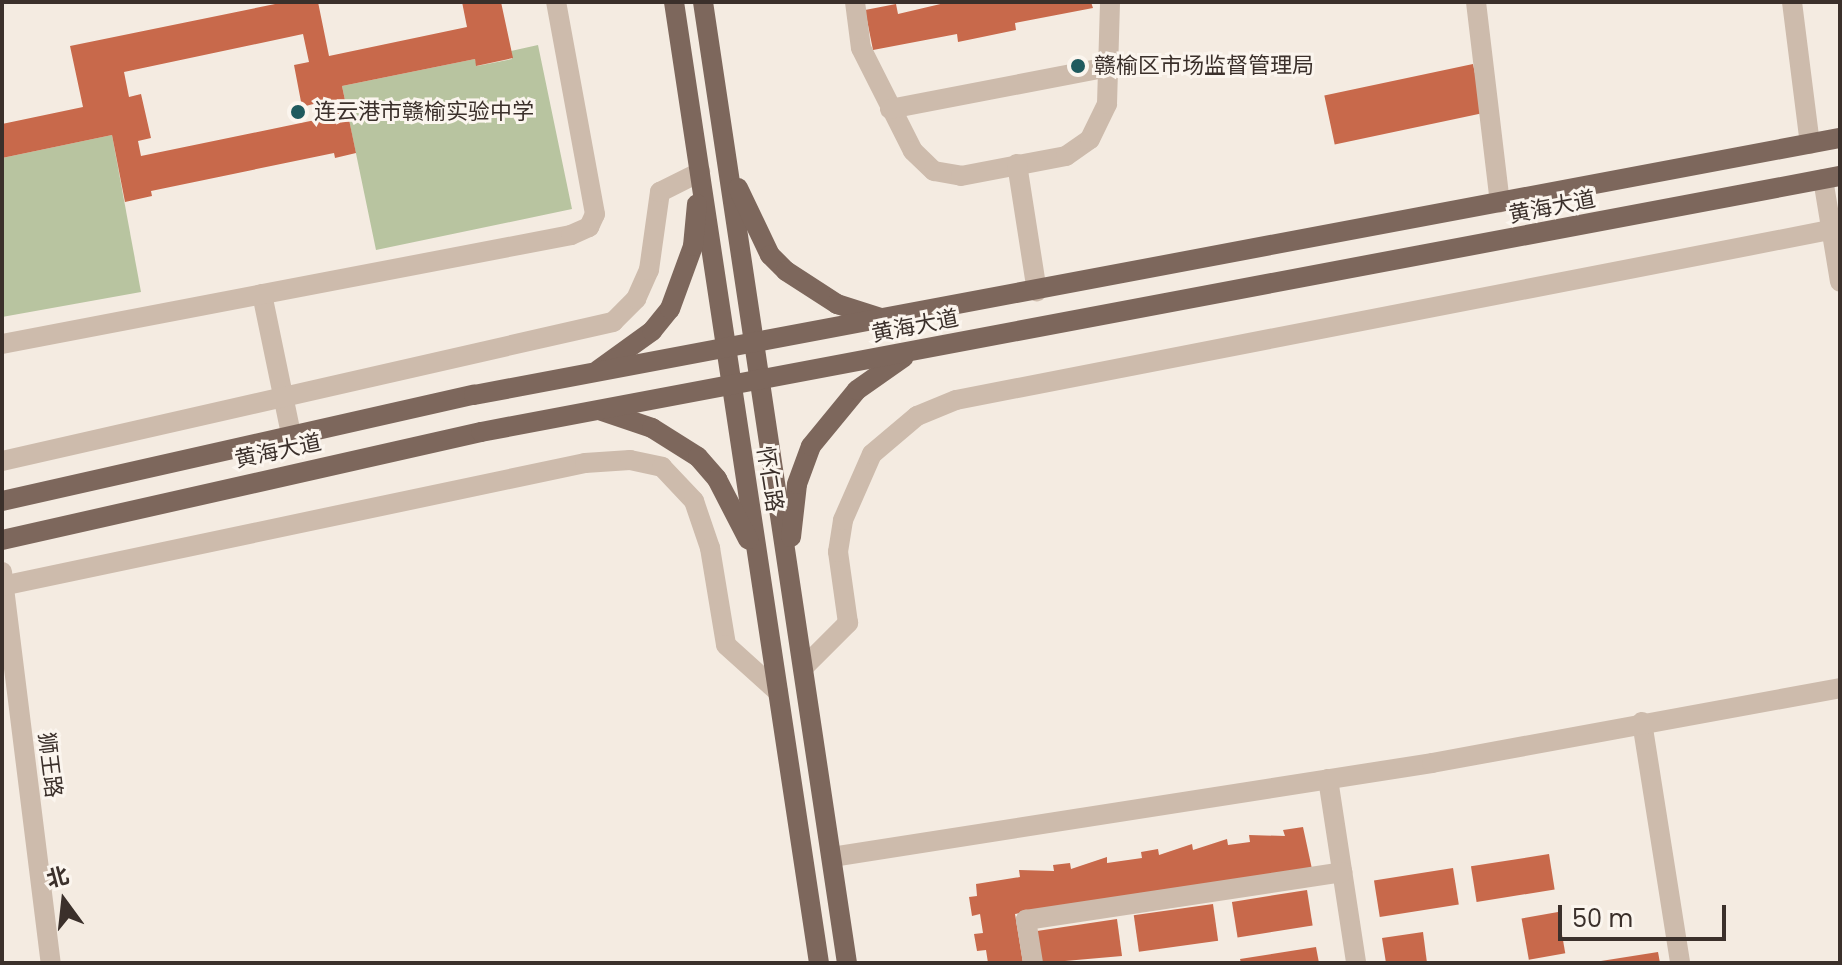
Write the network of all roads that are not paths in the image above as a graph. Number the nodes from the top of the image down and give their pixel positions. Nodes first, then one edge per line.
1 (556, 2) edge
2 (674, 2) edge
3 (703, 2) edge
4 (855, 2) edge
5 (1110, 2) edge
6 (1476, 2) edge
7 (1792, 2) edge
8 (1109, 67) junction
9 (890, 109) junction
10 (1840, 138) edge
11 (1810, 144) junction
12 (1017, 164) junction
13 (727, 165) junction
14 (700, 172) junction
15 (1831, 177) edge
16 (1500, 203) junction
17 (1836, 229) edge
18 (1840, 282) edge
19 (1037, 291) junction
20 (262, 294) junction
21 (885, 319) junction
22 (754, 343) junction
23 (2, 344) edge
24 (726, 348) junction
25 (913, 351) junction
26 (594, 373) junction
27 (760, 380) junction
28 (732, 385) junction
29 (284, 399) junction
30 (598, 410) junction
31 (291, 434) junction
32 (2, 461) edge
33 (2, 501) edge
34 (2, 540) edge
35 (788, 564) junction
36 (759, 566) junction
37 (3, 582) edge
38 (803, 668) junction
39 (1840, 688) edge
40 (778, 692) junction
41 (1642, 722) junction
42 (1328, 779) junction
43 (832, 857) junction
44 (1342, 872) junction
45 (51, 963) edge
46 (819, 963) edge
47 (847, 963) edge
48 (1033, 963) edge
49 (1356, 963) edge
50 (1680, 963) edge

1 - 20 street
2 - 14 main road, 怀仁路
3 - 13 main road, 怀仁路
4 - 9 street
5 - 8 street
6 - 16 street
7 - 11 street
8 - 9 street
8 - 12 street
9 - 12 street
10 - 11 main road, 黄海大道
11 - 16 main road, 黄海大道
12 - 19 street
13 - 21 main road
13 - 22 main road, 怀仁路
14 - 24 main road, 怀仁路
14 - 26 main road
14 - 29 street
15 - 17 street
15 - 25 main road, 黄海大道
16 - 19 main road, 黄海大道
17 - 18 street
17 - 38 street
19 - 21 main road, 黄海大道
20 - 23 street
20 - 29 street
21 - 22 main road, 黄海大道
22 - 24 main road, 黄海大道
22 - 27 main road, 怀仁路
24 - 26 main road, 黄海大道
24 - 28 main road, 怀仁路
25 - 27 main road, 黄海大道
25 - 35 main road
26 - 31 main road, 黄海大道
27 - 28 main road, 黄海大道
27 - 35 main road, 怀仁路
28 - 30 main road, 黄海大道
28 - 36 main road, 怀仁路
29 - 31 street
29 - 32 street
30 - 34 main road, 黄海大道
30 - 36 main road
31 - 33 main road, 黄海大道
35 - 38 main road, 怀仁路
36 - 40 main road, 怀仁路
37 - 40 street
37 - 45 street, 狮王路
38 - 43 main road, 怀仁路
39 - 41 street
40 - 46 main road, 怀仁路
41 - 42 street
41 - 50 street
42 - 43 street
42 - 44 street
43 - 47 main road, 怀仁路
44 - 48 street
44 - 49 street

